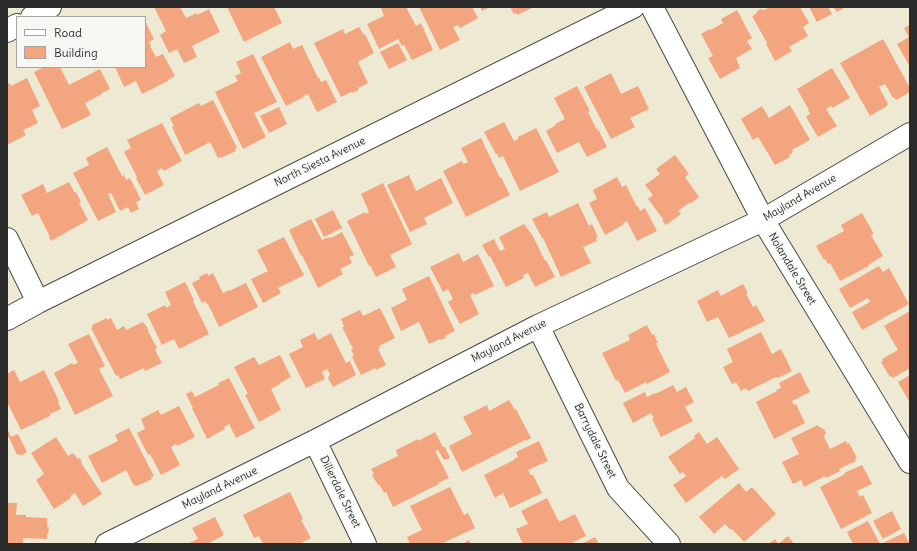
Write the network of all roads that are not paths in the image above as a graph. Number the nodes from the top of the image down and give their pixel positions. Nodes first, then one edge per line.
1 (50, 7) edge
2 (633, 7) edge
3 (652, 7) edge
4 (34, 16) edge
5 (16, 26) edge
6 (7, 31) edge
7 (910, 134) edge
8 (762, 220) junction
9 (7, 239) edge
10 (38, 302) junction
11 (7, 319) edge
12 (538, 326) junction
13 (315, 441) junction
14 (910, 462) edge
15 (107, 544) edge
16 (365, 544) edge
17 (669, 544) edge

1 - 4 street
2 - 10 street, North Siesta Avenue
3 - 8 street, Nolandale Street
5 - 6 street
7 - 8 street, Mayland Avenue
8 - 12 street, Mayland Avenue
8 - 14 street, Nolandale Street
9 - 10 street
10 - 11 street, North Siesta Avenue
12 - 13 street, Mayland Avenue
12 - 17 street, Barrydale Street
13 - 15 street, Mayland Avenue
13 - 16 street, Dillerdale Street

